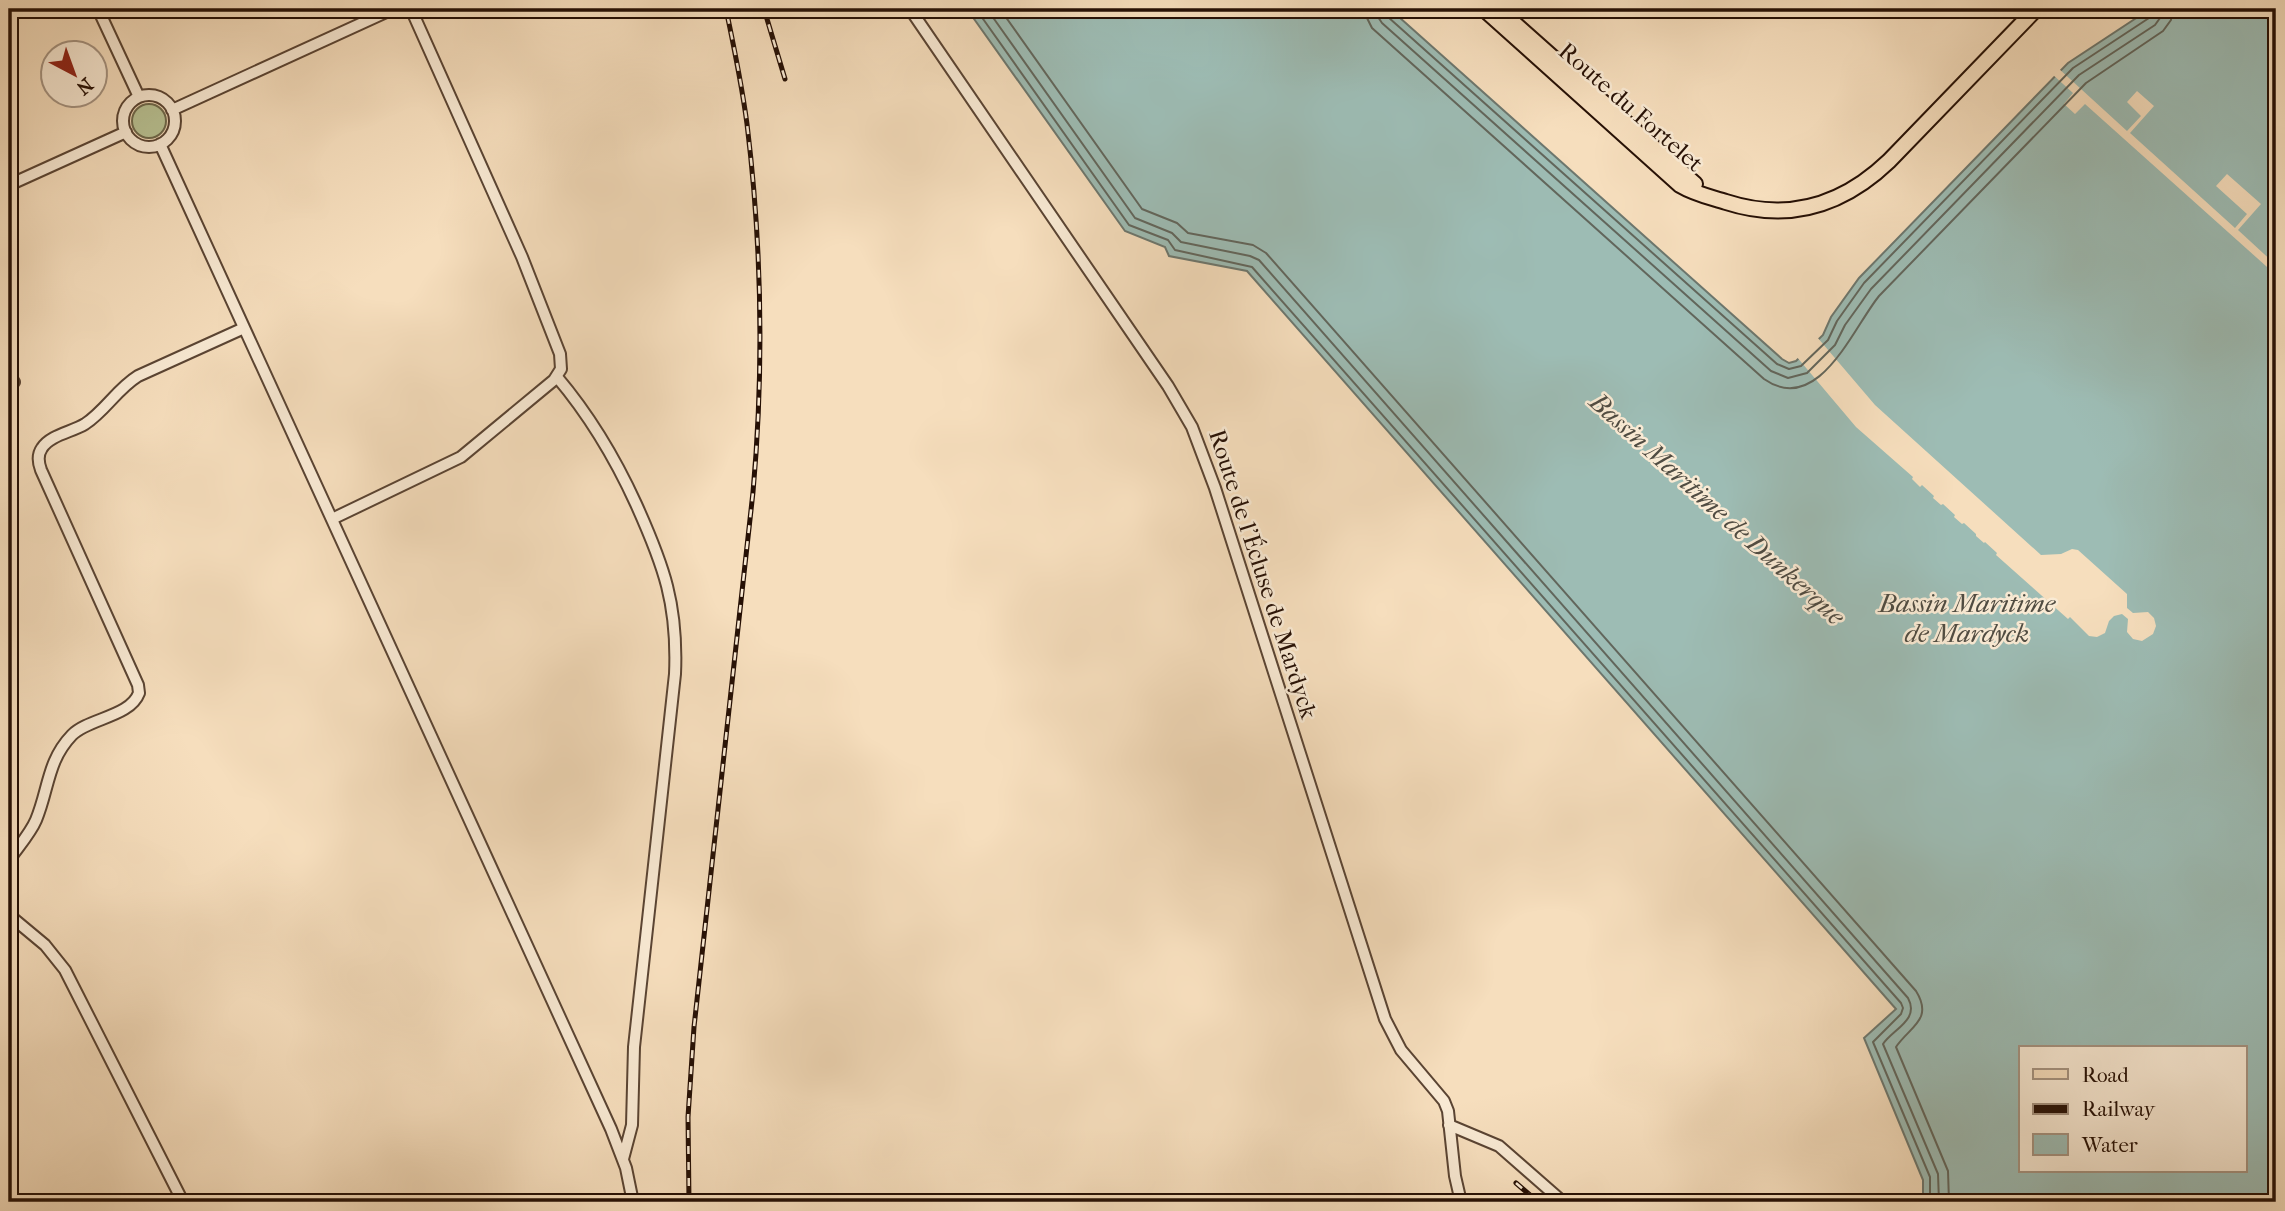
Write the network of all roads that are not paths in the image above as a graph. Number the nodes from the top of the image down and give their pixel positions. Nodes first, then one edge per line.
1 (98, 9) edge
2 (393, 9) edge
3 (411, 9) edge
4 (910, 9) edge
5 (1483, 9) edge
6 (1498, 9) edge
7 (2038, 9) edge
8 (139, 97) junction
9 (172, 110) junction
10 (126, 132) junction
11 (160, 144) junction
12 (9, 185) edge
13 (1723, 201) junction
14 (244, 328) junction
15 (558, 377) junction
16 (332, 519) junction
17 (9, 860) edge
18 (9, 915) edge
19 (1449, 1125) junction
20 (623, 1159) junction
21 (183, 1202) edge
22 (633, 1202) edge
23 (1461, 1202) edge
24 (1563, 1202) edge

1 - 8 street
2 - 9 street
3 - 15 street
4 - 19 street, Route de l'Écluse de Mardyck
5 - 13 main road, Route du Fortelet
6 - 13 main road, Route du Fortelet
7 - 13 main road, Route du Fortelet
8 - 9 street
8 - 10 street
9 - 11 street
10 - 11 street
10 - 12 street
11 - 14 street
14 - 16 street
14 - 17 street
15 - 16 street
15 - 20 street
16 - 20 street
18 - 21 street
19 - 23 street, Route de l'Écluse de Mardyck
19 - 24 street
20 - 22 street

